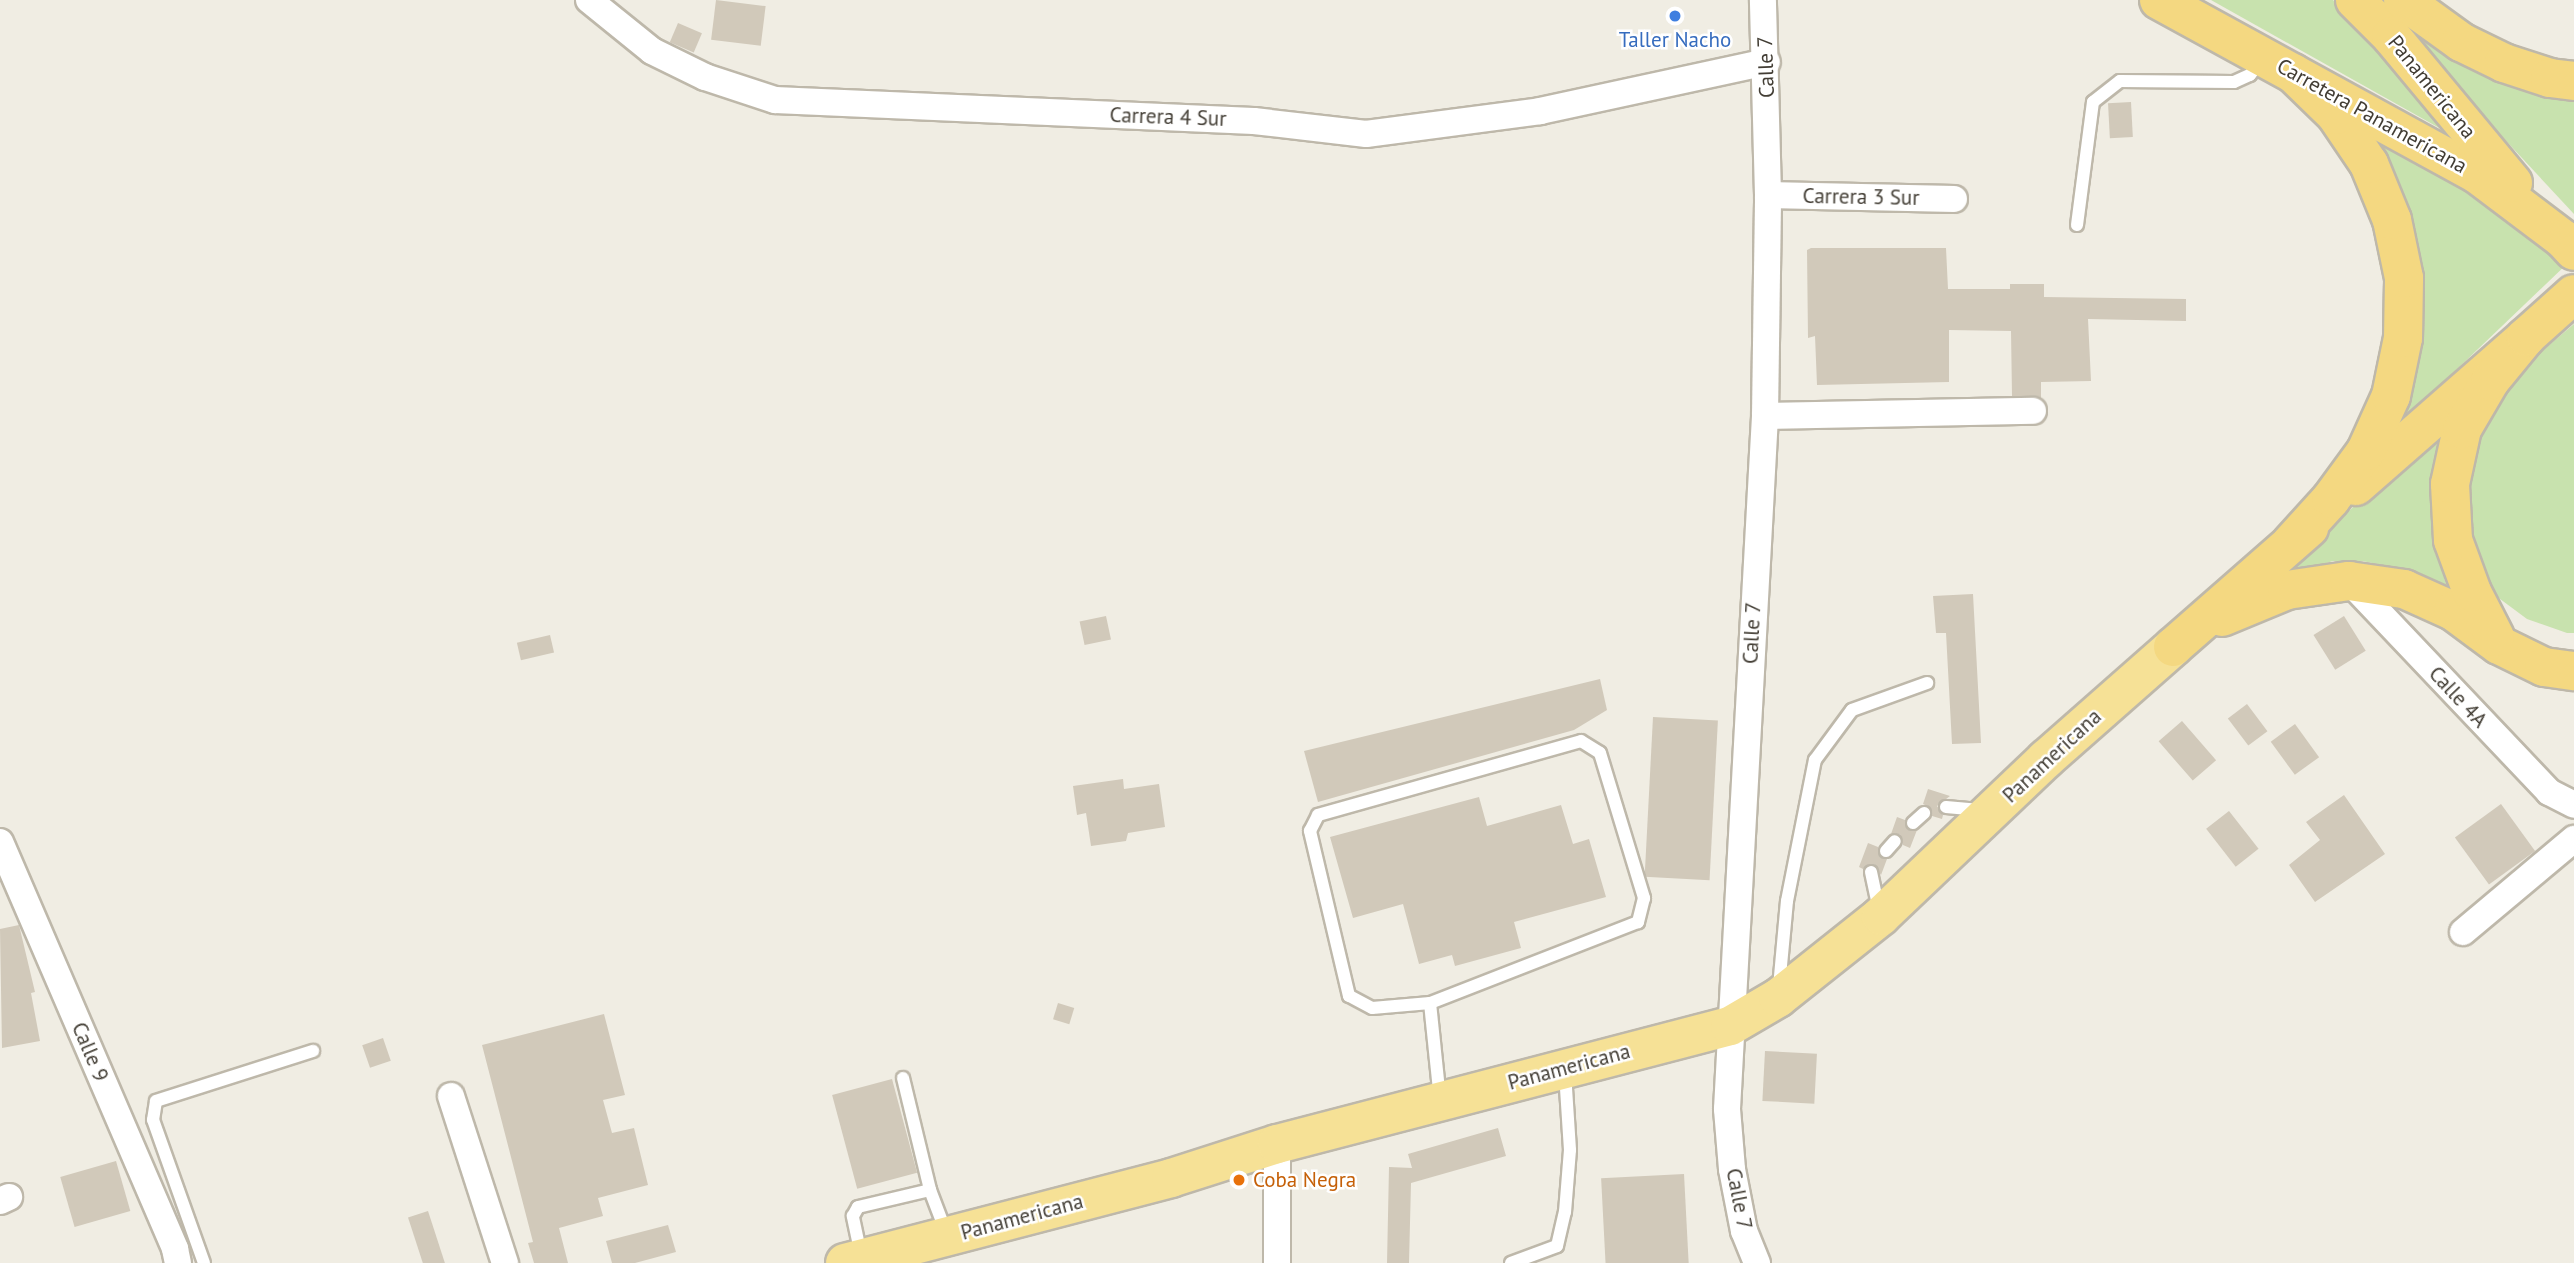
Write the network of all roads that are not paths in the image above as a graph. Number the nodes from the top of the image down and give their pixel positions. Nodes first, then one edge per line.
1 (589, 0) edge
2 (1763, 0) edge
3 (2159, 0) edge
4 (2355, 0) edge
5 (2403, 0) edge
6 (1767, 62) junction
7 (2278, 65) junction
8 (2574, 81) edge
9 (1768, 195) junction
10 (1954, 199) dead end
11 (2077, 225) dead end
12 (2569, 245) edge
13 (2571, 297) edge
14 (2526, 337) junction
15 (2033, 411) dead end
16 (1765, 416) junction
17 (2291, 543) junction
18 (2349, 581) junction
19 (2499, 645) junction
20 (2173, 647) junction
21 (2574, 671) edge
22 (1927, 682) dead end
23 (2574, 805) edge
24 (1946, 807) dead end
25 (1993, 811) junction
26 (1924, 813) dead end
27 (1913, 823) dead end
28 (2574, 839) edge
29 (0, 842) edge
30 (1871, 872) dead end
31 (1881, 916) junction
32 (2463, 933) dead end
33 (1778, 998) junction
34 (1430, 1003) junction
35 (1730, 1026) junction
36 (313, 1051) dead end
37 (1565, 1068) junction
38 (903, 1078) dead end
39 (451, 1096) dead end
40 (1441, 1102) junction
41 (1278, 1144) junction
42 (930, 1191) junction
43 (947, 1236) junction
44 (853, 1261) edge
45 (178, 1263) edge
46 (204, 1263) edge
47 (505, 1263) edge
48 (1277, 1263) edge
49 (1511, 1263) edge
50 (1756, 1263) edge

1 - 6 street, Carrera 4 Sur
2 - 6 street, Calle 7
3 - 7 highway, Carretera Panamericana
4 - 12 highway, Panamericana
5 - 8 highway
6 - 9 street, Calle 7
7 - 11 lane
7 - 12 highway, Carretera Panamericana
7 - 17 highway
9 - 10 street, Carrera 3 Sur
9 - 16 street, Calle 7
13 - 14 highway
14 - 17 highway, Panamericana
14 - 19 highway
15 - 16 street
16 - 35 street, Calle 7
17 - 20 highway, Panamericana
18 - 19 highway, Panamericana
18 - 20 highway, Panamericana
18 - 23 street, Calle 4A
19 - 21 highway
20 - 25 main road, Panamericana
22 - 33 lane
24 - 25 lane
25 - 31 main road, Panamericana
26 - 27 lane
28 - 32 street
29 - 45 street, Calle 9
30 - 31 lane
31 - 33 main road, Panamericana
33 - 35 main road, Panamericana
34 - 34 lane
34 - 40 lane
35 - 37 main road, Panamericana
35 - 50 street, Calle 7
36 - 46 lane
37 - 40 main road, Panamericana
37 - 49 lane
38 - 42 lane
39 - 47 street
40 - 41 main road, Panamericana
41 - 43 main road, Panamericana
41 - 48 street
42 - 43 lane
42 - 44 lane
43 - 44 main road, Panamericana

